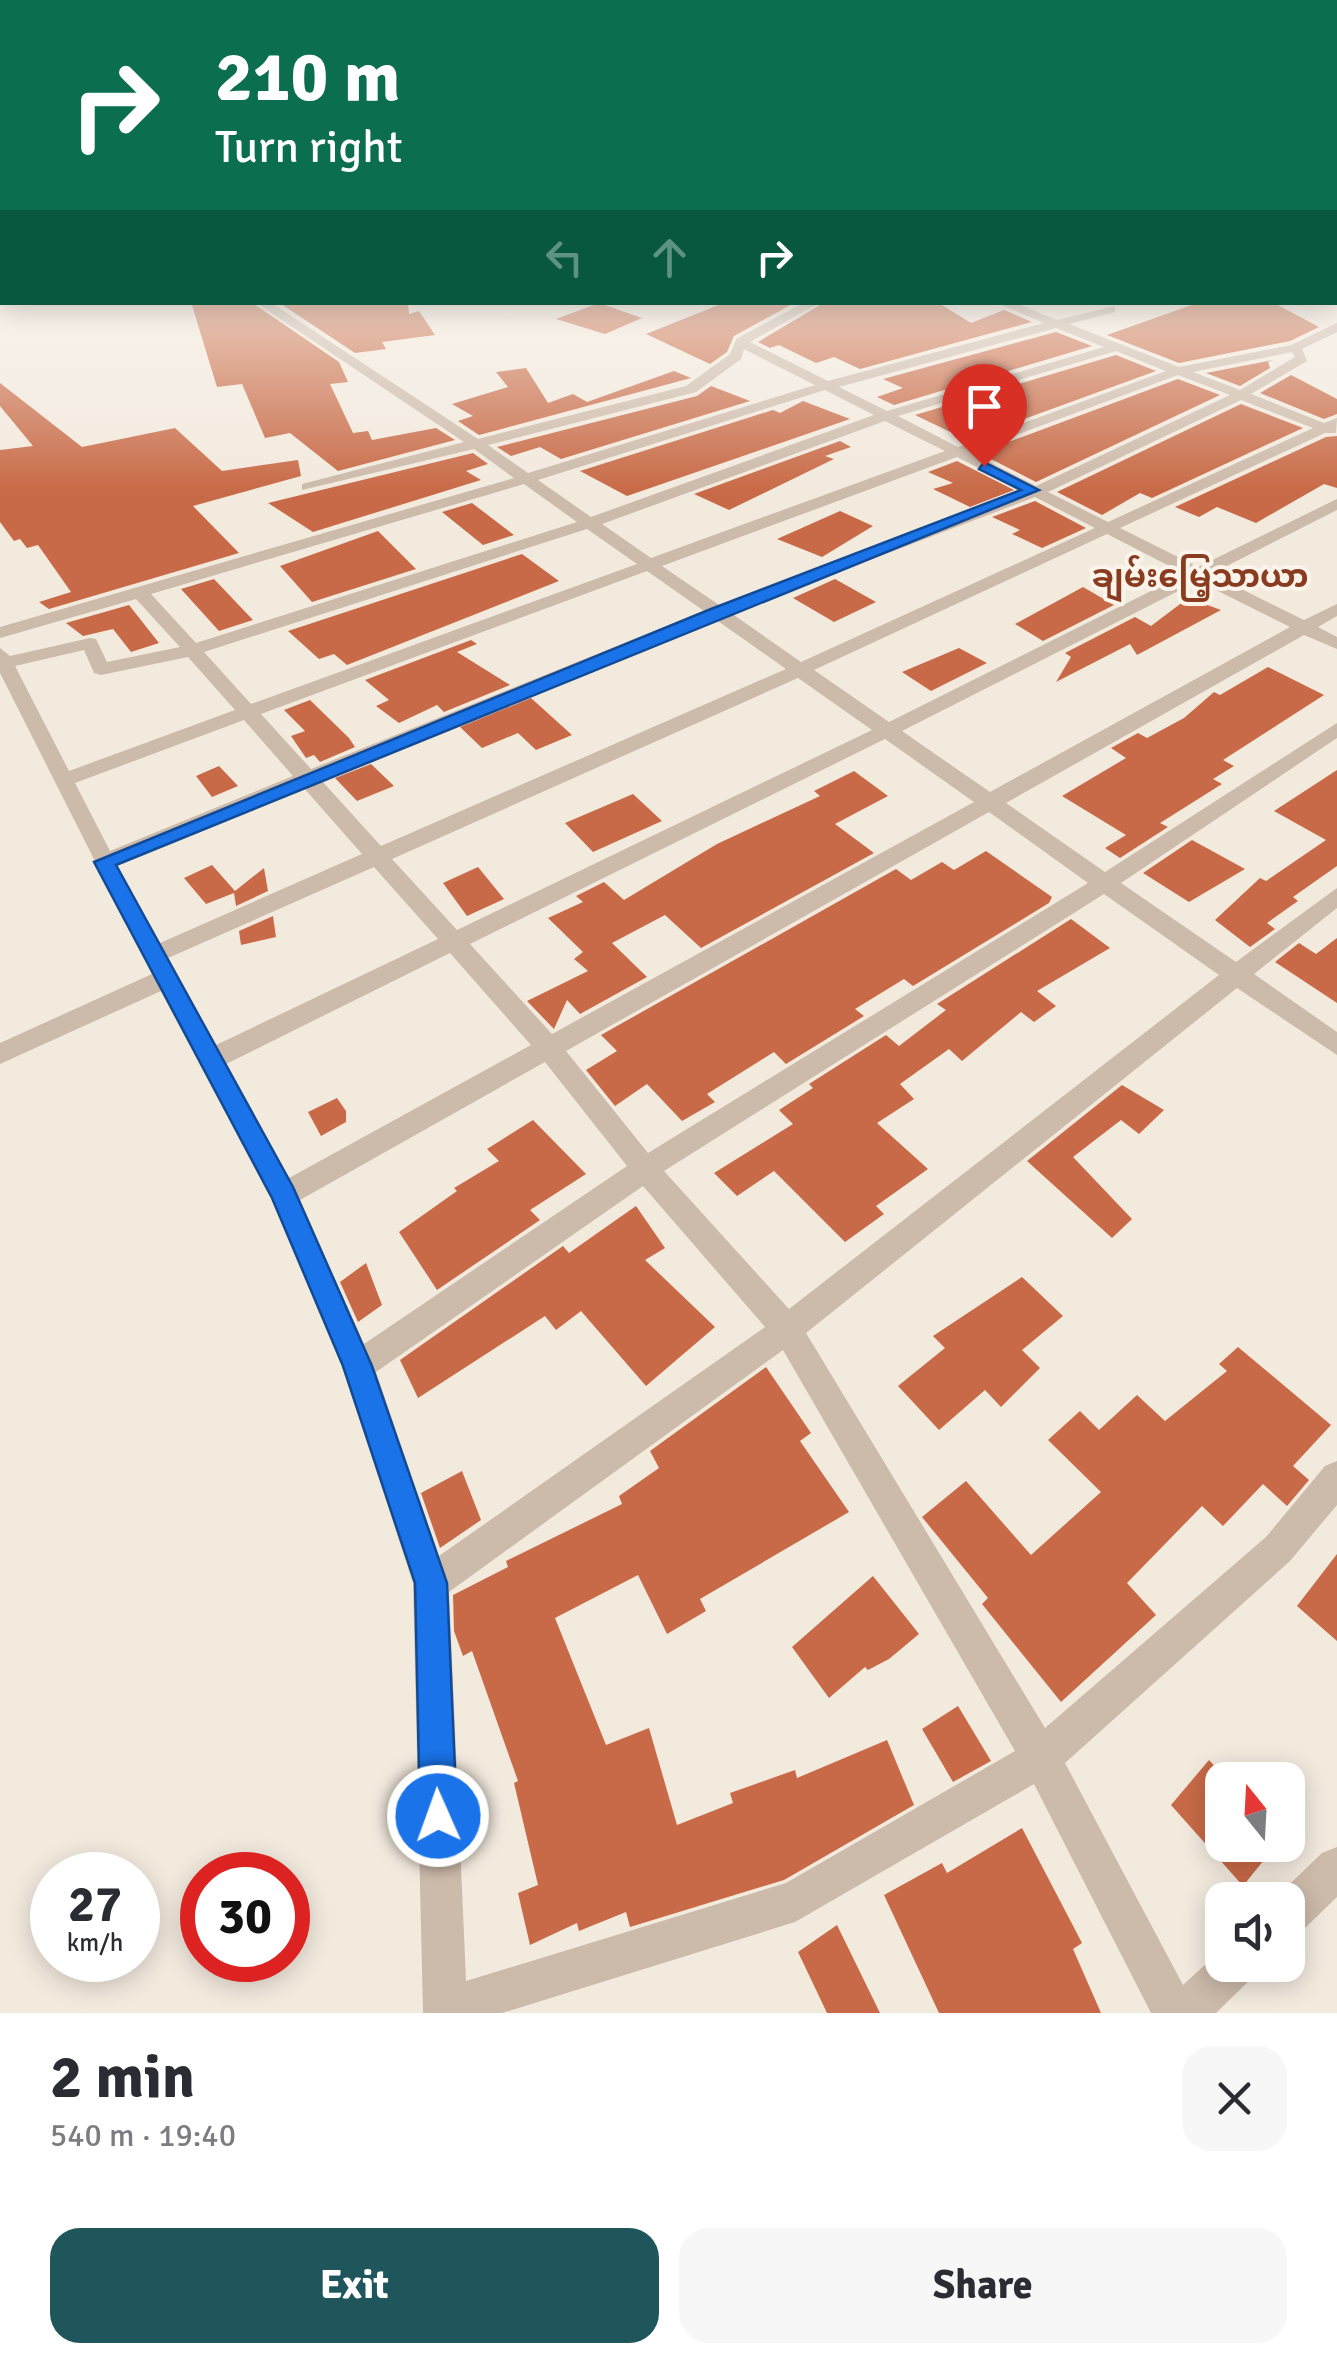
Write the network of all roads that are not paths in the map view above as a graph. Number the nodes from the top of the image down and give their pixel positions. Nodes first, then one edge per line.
1 (266, 305) edge
2 (809, 305) edge
3 (1008, 305) edge
4 (1111, 310) dead end
5 (1055, 324) junction
6 (1337, 326) edge
7 (740, 342) junction
8 (1117, 347) junction
9 (1295, 348) junction
10 (1178, 371) junction
11 (826, 386) junction
12 (1244, 396) junction
13 (884, 416) junction
14 (1333, 427) edge
15 (472, 442) junction
16 (960, 454) junction
17 (526, 479) junction
18 (307, 487) dead end
19 (1032, 490) junction
20 (1337, 504) edge
21 (588, 523) junction
22 (1109, 529) junction
23 (646, 563) junction
24 (1201, 576) junction
25 (140, 592) junction
26 (1337, 609) edge
27 (716, 612) junction
28 (1304, 628) junction
29 (1337, 644) edge
30 (2, 650) edge
31 (193, 650) junction
32 (799, 670) junction
33 (248, 710) junction
34 (1337, 729) edge
35 (887, 731) junction
36 (309, 778) junction
37 (63, 780) junction
38 (987, 801) junction
39 (378, 856) junction
40 (104, 862) junction
41 (1104, 883) junction
42 (1337, 896) edge
43 (454, 942) junction
44 (160, 966) junction
45 (1236, 975) junction
46 (1337, 1046) edge
47 (549, 1048) junction
48 (0, 1054) edge
49 (210, 1060) junction
50 (645, 1169) junction
51 (284, 1195) junction
52 (787, 1328) junction
53 (358, 1366) junction
54 (1337, 1478) edge
55 (431, 1583) junction
56 (1041, 1758) junction
57 (1337, 1868) edge
58 (1305, 1899) edge
59 (1217, 1982) edge
60 (445, 2011) edge
61 (1174, 2013) edge
62 (1185, 2013) edge

1 - 15 street
2 - 7 street
3 - 5 street
4 - 5 street
5 - 8 street
5 - 11 street
6 - 9 street
7 - 11 street
7 - 15 street
8 - 10 street
8 - 13 street
9 - 10 street
9 - 12 street
10 - 12 street
10 - 16 street
11 - 13 street
11 - 17 street
12 - 14 street
12 - 19 street
13 - 16 street
13 - 21 street
14 - 22 street
15 - 17 street
15 - 18 street
16 - 19 street
16 - 23 street
17 - 21 street
17 - 25 street
19 - 22 street
19 - 27 street
20 - 24 street
21 - 23 street
21 - 31 street
22 - 24 street
22 - 32 street
23 - 27 street
23 - 33 street
24 - 28 street
24 - 35 street
25 - 30 street
25 - 31 street
26 - 28 street
27 - 32 street
27 - 36 street
28 - 29 street
28 - 38 street
30 - 31 street
30 - 37 street
31 - 33 street
32 - 35 street
32 - 39 street
33 - 36 street
33 - 37 street
34 - 41 street
35 - 38 street
35 - 43 street
36 - 39 street
36 - 40 street
37 - 40 street
38 - 41 street
38 - 47 street
39 - 43 street
39 - 44 street
40 - 44 street
41 - 45 street
41 - 50 street
42 - 45 street
43 - 47 street
43 - 49 street
44 - 48 street
44 - 49 street
45 - 46 street
45 - 52 street
47 - 50 street
47 - 51 street
49 - 51 street
50 - 52 street
50 - 53 street
51 - 53 street
52 - 55 street
52 - 56 street
53 - 55 street
54 - 56 street
55 - 60 street
56 - 60 street
56 - 61 street
57 - 58 street
59 - 62 street

